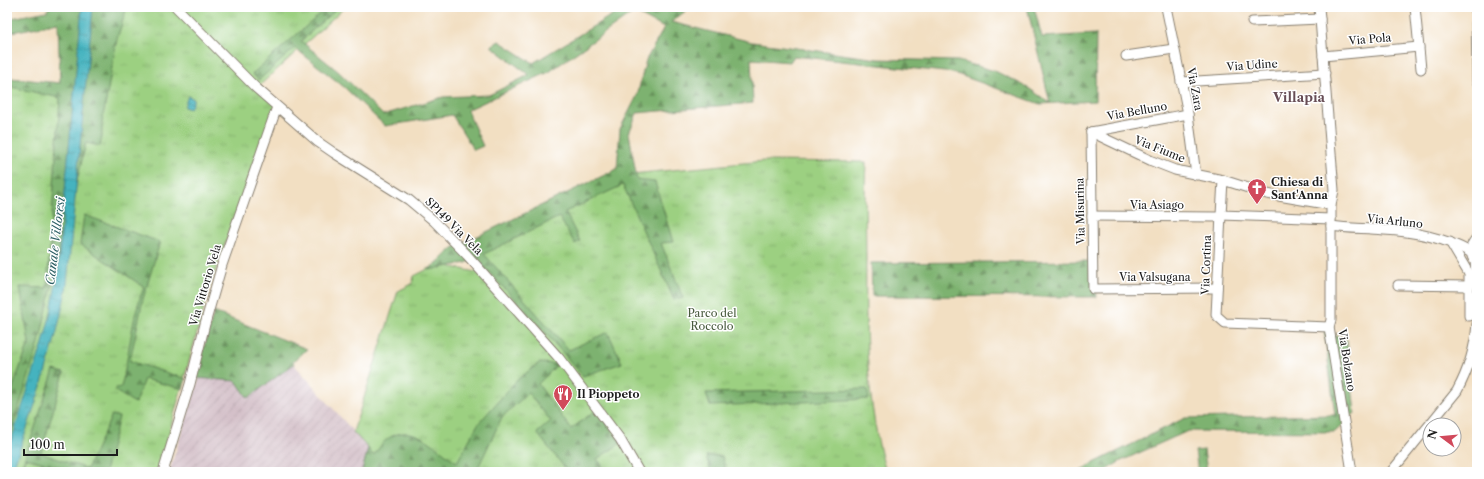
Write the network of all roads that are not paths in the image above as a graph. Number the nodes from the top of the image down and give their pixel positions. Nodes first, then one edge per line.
1 (176, 7) edge
2 (1166, 7) edge
3 (1319, 7) edge
4 (1415, 7) edge
5 (1476, 7) edge
6 (1320, 19) junction
7 (1252, 22) dead end
8 (1419, 47) junction
9 (1174, 49) junction
10 (1126, 56) dead end
11 (1324, 56) junction
12 (1421, 69) dead end
13 (1325, 73) junction
14 (1181, 82) junction
15 (1477, 82) edge
16 (277, 107) junction
17 (1188, 114) junction
18 (1091, 132) junction
19 (1196, 175) junction
20 (1223, 180) junction
21 (1331, 205) junction
22 (1221, 215) junction
23 (1092, 216) junction
24 (1331, 223) junction
25 (1477, 230) edge
26 (1453, 243) junction
27 (1473, 244) edge
28 (1476, 262) edge
29 (1398, 285) dead end
30 (1473, 285) edge
31 (1217, 288) junction
32 (1094, 289) joint
33 (1469, 316) dead end
34 (1477, 324) edge
35 (1329, 327) junction
36 (163, 472) edge
37 (639, 472) edge
38 (1352, 472) edge
39 (1391, 472) edge

1 - 16 street, SP149 Via Vela
2 - 9 street, Via Zara
3 - 6 street, Via Bolzano
4 - 8 street
5 - 15 street
6 - 7 street
6 - 11 street, Via Bolzano
8 - 11 street, Via Pola
8 - 12 street
9 - 10 street
9 - 14 street, Via Zara
11 - 13 street, Via Bolzano
13 - 14 street, Via Udine
13 - 21 street, Via Bolzano
14 - 17 street, Via Zara
16 - 36 street, Via Vittorio Vela
16 - 37 street, SP149 Via Vela
17 - 18 street, Via Belluno
17 - 19 street, Via Zara
18 - 19 street, Via Fiume
18 - 23 street, Via Misurina
19 - 20 street, Via Fiume
20 - 21 street, Via Fiume
20 - 22 street, Via Cortina
21 - 24 street, Via Bolzano
22 - 23 street, Via Asiago
22 - 24 street, Via Asiago
22 - 31 street, Via Cortina
23 - 32 street, Via Misurina
24 - 26 street, Via Arluno
24 - 35 street, Via Bolzano
25 - 27 street
26 - 27 street, Via Arluno
26 - 30 street
27 - 28 street
28 - 30 street
29 - 30 street
30 - 33 street
31 - 32 street, Via Valsugana
31 - 35 street, Via Cortina
34 - 39 street
35 - 38 street, Via Bolzano

